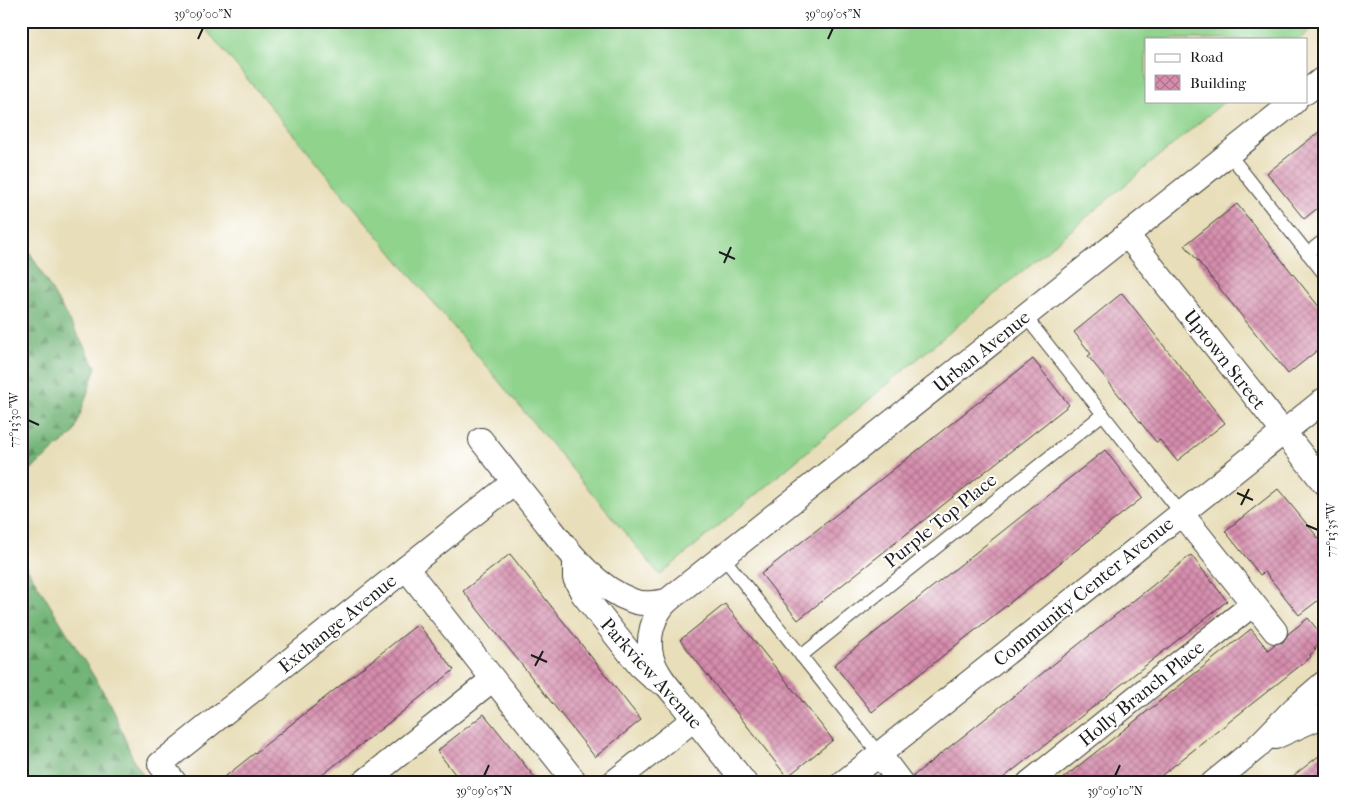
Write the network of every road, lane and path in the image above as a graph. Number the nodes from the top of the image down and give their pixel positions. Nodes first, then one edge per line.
1 (1324, 78) edge
2 (1308, 90) edge
3 (1294, 102) edge
4 (1229, 154) junction
5 (1127, 235) junction
6 (1324, 240) edge
7 (1307, 253) junction
8 (1324, 274) edge
9 (1025, 316) junction
10 (1324, 400) edge
11 (1103, 414) junction
12 (1283, 432) junction
13 (481, 440) dead end
14 (514, 482) junction
15 (1324, 483) edge
16 (1181, 513) junction
17 (723, 557) junction
18 (575, 558) junction
19 (406, 568) junction
20 (667, 601) junction
21 (1253, 604) junction
22 (1275, 631) dead end
23 (801, 656) junction
24 (493, 679) junction
25 (1324, 683) edge
26 (667, 684) junction
27 (1324, 715) edge
28 (694, 719) junction
29 (1256, 748) junction
30 (879, 754) junction
31 (175, 783) edge
32 (363, 783) edge
33 (576, 783) edge
34 (614, 783) edge
35 (745, 783) edge
36 (843, 783) edge
37 (901, 783) edge
38 (1029, 783) edge
39 (1213, 783) edge

1 - 2 street
3 - 4 street, Urban Avenue
4 - 5 street, Urban Avenue
4 - 7 lane
5 - 9 street, Urban Avenue
5 - 12 street, Uptown Street
6 - 7 lane
7 - 8 lane
9 - 11 lane
9 - 17 street, Urban Avenue
10 - 12 street, Community Center Avenue
11 - 16 lane
11 - 23 lane, Purple Top Place
12 - 15 street, Uptown Street
12 - 16 street, Community Center Avenue
13 - 14 street
14 - 18 street
14 - 19 street, Exchange Avenue
16 - 21 street
16 - 30 street, Community Center Avenue
17 - 20 street, Urban Avenue
17 - 23 lane
18 - 20 street
18 - 26 street, Parkview Avenue
19 - 24 street
19 - 31 street, Exchange Avenue
20 - 26 street, Urban Avenue
21 - 22 street
21 - 38 street, Holly Branch Place
23 - 30 lane
24 - 32 street
24 - 33 street
25 - 29 street
26 - 28 street, Parkview Avenue
27 - 29 street
28 - 34 street
28 - 35 street, Parkview Avenue
29 - 39 street
30 - 36 street, Community Center Avenue
30 - 37 street

